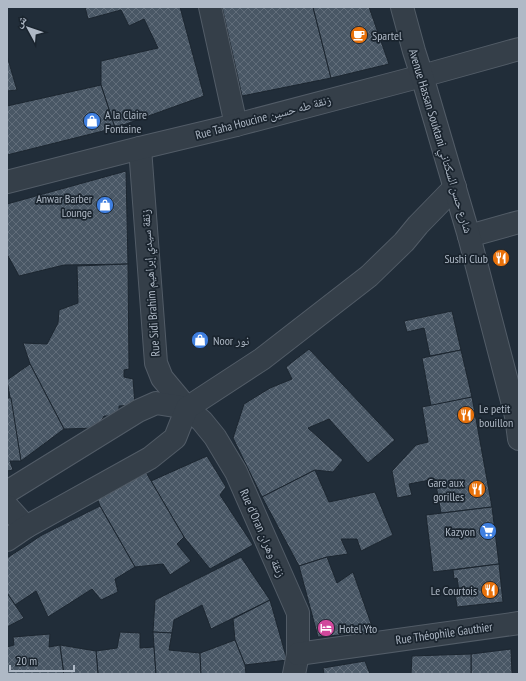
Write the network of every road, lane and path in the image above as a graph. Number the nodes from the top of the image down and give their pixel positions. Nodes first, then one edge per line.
1 (210, 7) edge
2 (402, 7) edge
3 (519, 48) edge
4 (422, 76) junction
5 (236, 125) junction
6 (140, 148) junction
7 (7, 182) edge
8 (455, 187) junction
9 (519, 222) edge
10 (469, 236) junction
11 (187, 408) junction
12 (518, 416) edge
13 (519, 439) edge
14 (7, 492) edge
15 (7, 506) edge
16 (26, 527) junction
17 (7, 540) edge
18 (519, 623) edge
19 (296, 664) edge

1 - 5 street
2 - 4 street, Avenue Hassan Souktani شارع حسن السكتاني
3 - 4 street, Rue Taha Houcine زنقة طه حسين
4 - 5 street, Rue Taha Houcine زنقة طه حسين
4 - 8 street, Avenue Hassan Souktani شارع حسن السكتاني
5 - 6 street, Rue Taha Houcine زنقة طه حسين
6 - 7 street, Rue Taha Houcine زنقة طه حسين
6 - 11 street, Rue Sidi Brahim زنقة سيدي إبراهيم
8 - 10 street, Avenue Hassan Souktani شارع حسن السكتاني
8 - 11 street
9 - 10 street
10 - 12 street, Avenue Hassan Souktani شارع حسن السكتاني
11 - 14 street
11 - 16 street
11 - 19 street, Rue d'Oran زنقة وهران
12 - 13 street, Avenue Hassan Souktani شارع حسن السكتاني
15 - 16 street
16 - 17 street
18 - 19 street, Rue Théophile Gauthier

